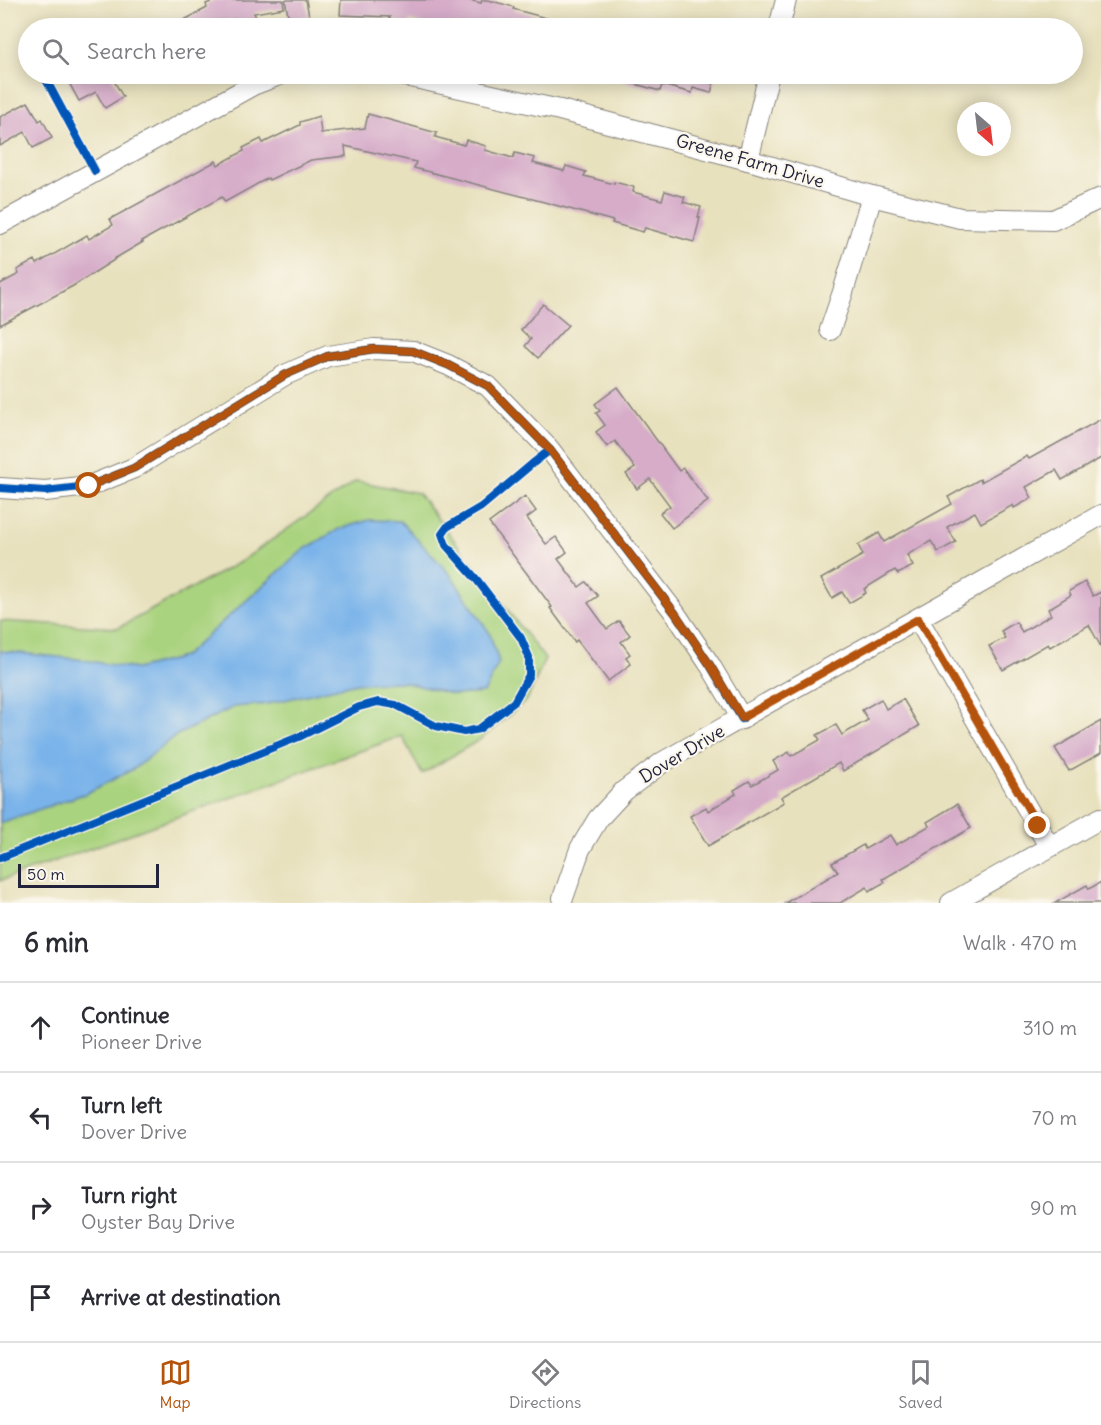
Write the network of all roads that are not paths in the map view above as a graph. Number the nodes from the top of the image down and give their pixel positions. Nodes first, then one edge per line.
1 (786, 0) edge
2 (782, 18) edge
3 (255, 84) edge
4 (442, 84) edge
5 (767, 84) edge
6 (748, 160) junction
7 (872, 196) junction
8 (1101, 198) edge
9 (0, 224) edge
10 (830, 330) dead end
11 (0, 488) edge
12 (1101, 515) edge
13 (918, 619) junction
14 (742, 718) junction
15 (1101, 818) edge
16 (1049, 846) junction
17 (563, 898) dead end
18 (951, 903) edge

1 - 2 street
3 - 9 street
4 - 6 street, Greene Farm Drive
5 - 6 street
6 - 7 street, Greene Farm Drive
7 - 8 street, Greene Farm Drive
7 - 10 street
11 - 14 street
12 - 13 street, Dover Drive
13 - 14 street, Dover Drive
13 - 16 street
14 - 17 street, Dover Drive
15 - 16 street
16 - 18 street

